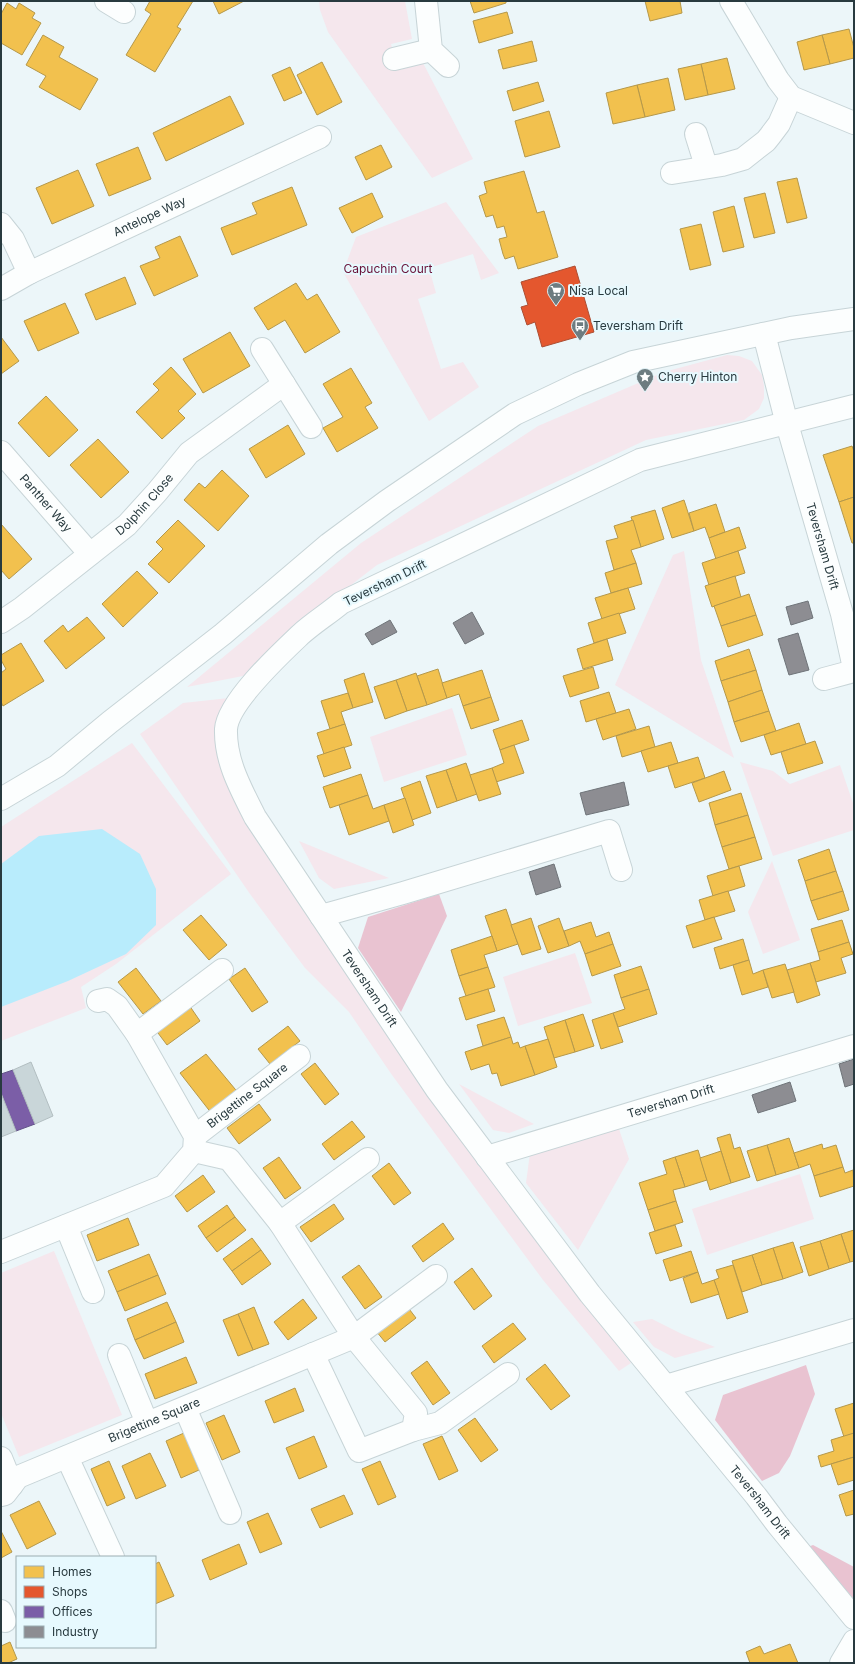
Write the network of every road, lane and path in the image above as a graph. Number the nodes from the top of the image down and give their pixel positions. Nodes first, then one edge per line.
1 (106, 1) edge
2 (426, 1) edge
3 (731, 1) edge
4 (124, 12) dead end
5 (432, 50) junction
6 (394, 59) dead end
7 (448, 66) dead end
8 (792, 97) junction
9 (854, 123) edge
10 (696, 134) dead end
11 (320, 137) dead end
12 (706, 166) junction
13 (672, 173) dead end
14 (1, 224) edge
15 (29, 273) junction
16 (1, 288) edge
17 (854, 319) edge
18 (764, 334) junction
19 (262, 349) dead end
20 (284, 384) junction
21 (854, 406) edge
22 (787, 424) junction
23 (311, 427) dead end
24 (1, 452) edge
25 (90, 554) junction
26 (1, 622) edge
27 (854, 668) edge
28 (854, 671) edge
29 (824, 679) dead end
30 (1, 799) edge
31 (621, 870) dead end
32 (321, 916) junction
33 (222, 970) dead end
34 (98, 1001) dead end
35 (137, 1034) junction
36 (854, 1046) edge
37 (299, 1056) dead end
38 (194, 1143) junction
39 (487, 1157) junction
40 (368, 1159) dead end
41 (280, 1223) junction
42 (66, 1226) junction
43 (1, 1252) edge
44 (436, 1276) dead end
45 (93, 1292) dead end
46 (854, 1330) edge
47 (354, 1337) junction
48 (313, 1354) junction
49 (119, 1355) dead end
50 (508, 1374) dead end
51 (666, 1386) junction
52 (185, 1408) junction
53 (147, 1423) junction
54 (412, 1430) junction
55 (68, 1457) junction
56 (1, 1458) edge
57 (7, 1490) edge
58 (230, 1513) dead end
59 (113, 1556) edge
60 (854, 1618) edge
61 (854, 1641) edge
62 (841, 1663) edge

1 - 4 street
2 - 5 street
3 - 8 street
5 - 6 street
5 - 7 street
8 - 9 street
8 - 12 street
10 - 12 street
11 - 15 street, Antelope Way
12 - 13 street
14 - 15 street
15 - 16 street, Antelope Way
17 - 18 street
18 - 22 street, Teversham Drift
18 - 30 street
19 - 20 street
20 - 23 street
20 - 25 street, Dolphin Close
21 - 22 street, Teversham Drift
22 - 27 street, Teversham Drift
22 - 32 street, Teversham Drift
24 - 25 street, Panther Way
25 - 26 street, Dolphin Close
28 - 29 street
31 - 32 street
32 - 39 street, Teversham Drift
33 - 35 street
34 - 35 street, Brigettine Square
35 - 38 street, Brigettine Square
36 - 39 street, Teversham Drift
37 - 38 street, Brigettine Square
38 - 41 street
38 - 42 street, Brigettine Square
39 - 51 street, Teversham Drift
40 - 41 street
41 - 47 street
42 - 43 street, Brigettine Square
42 - 45 street
44 - 47 street, Brigettine Square
46 - 51 street
47 - 48 street, Brigettine Square
47 - 54 street
48 - 52 street, Brigettine Square
48 - 54 street
49 - 53 street
50 - 54 street
51 - 60 street, Teversham Drift
52 - 53 street, Brigettine Square
52 - 58 street
53 - 55 street, Brigettine Square
55 - 57 street, Brigettine Square
55 - 59 street
56 - 57 street
61 - 62 street

